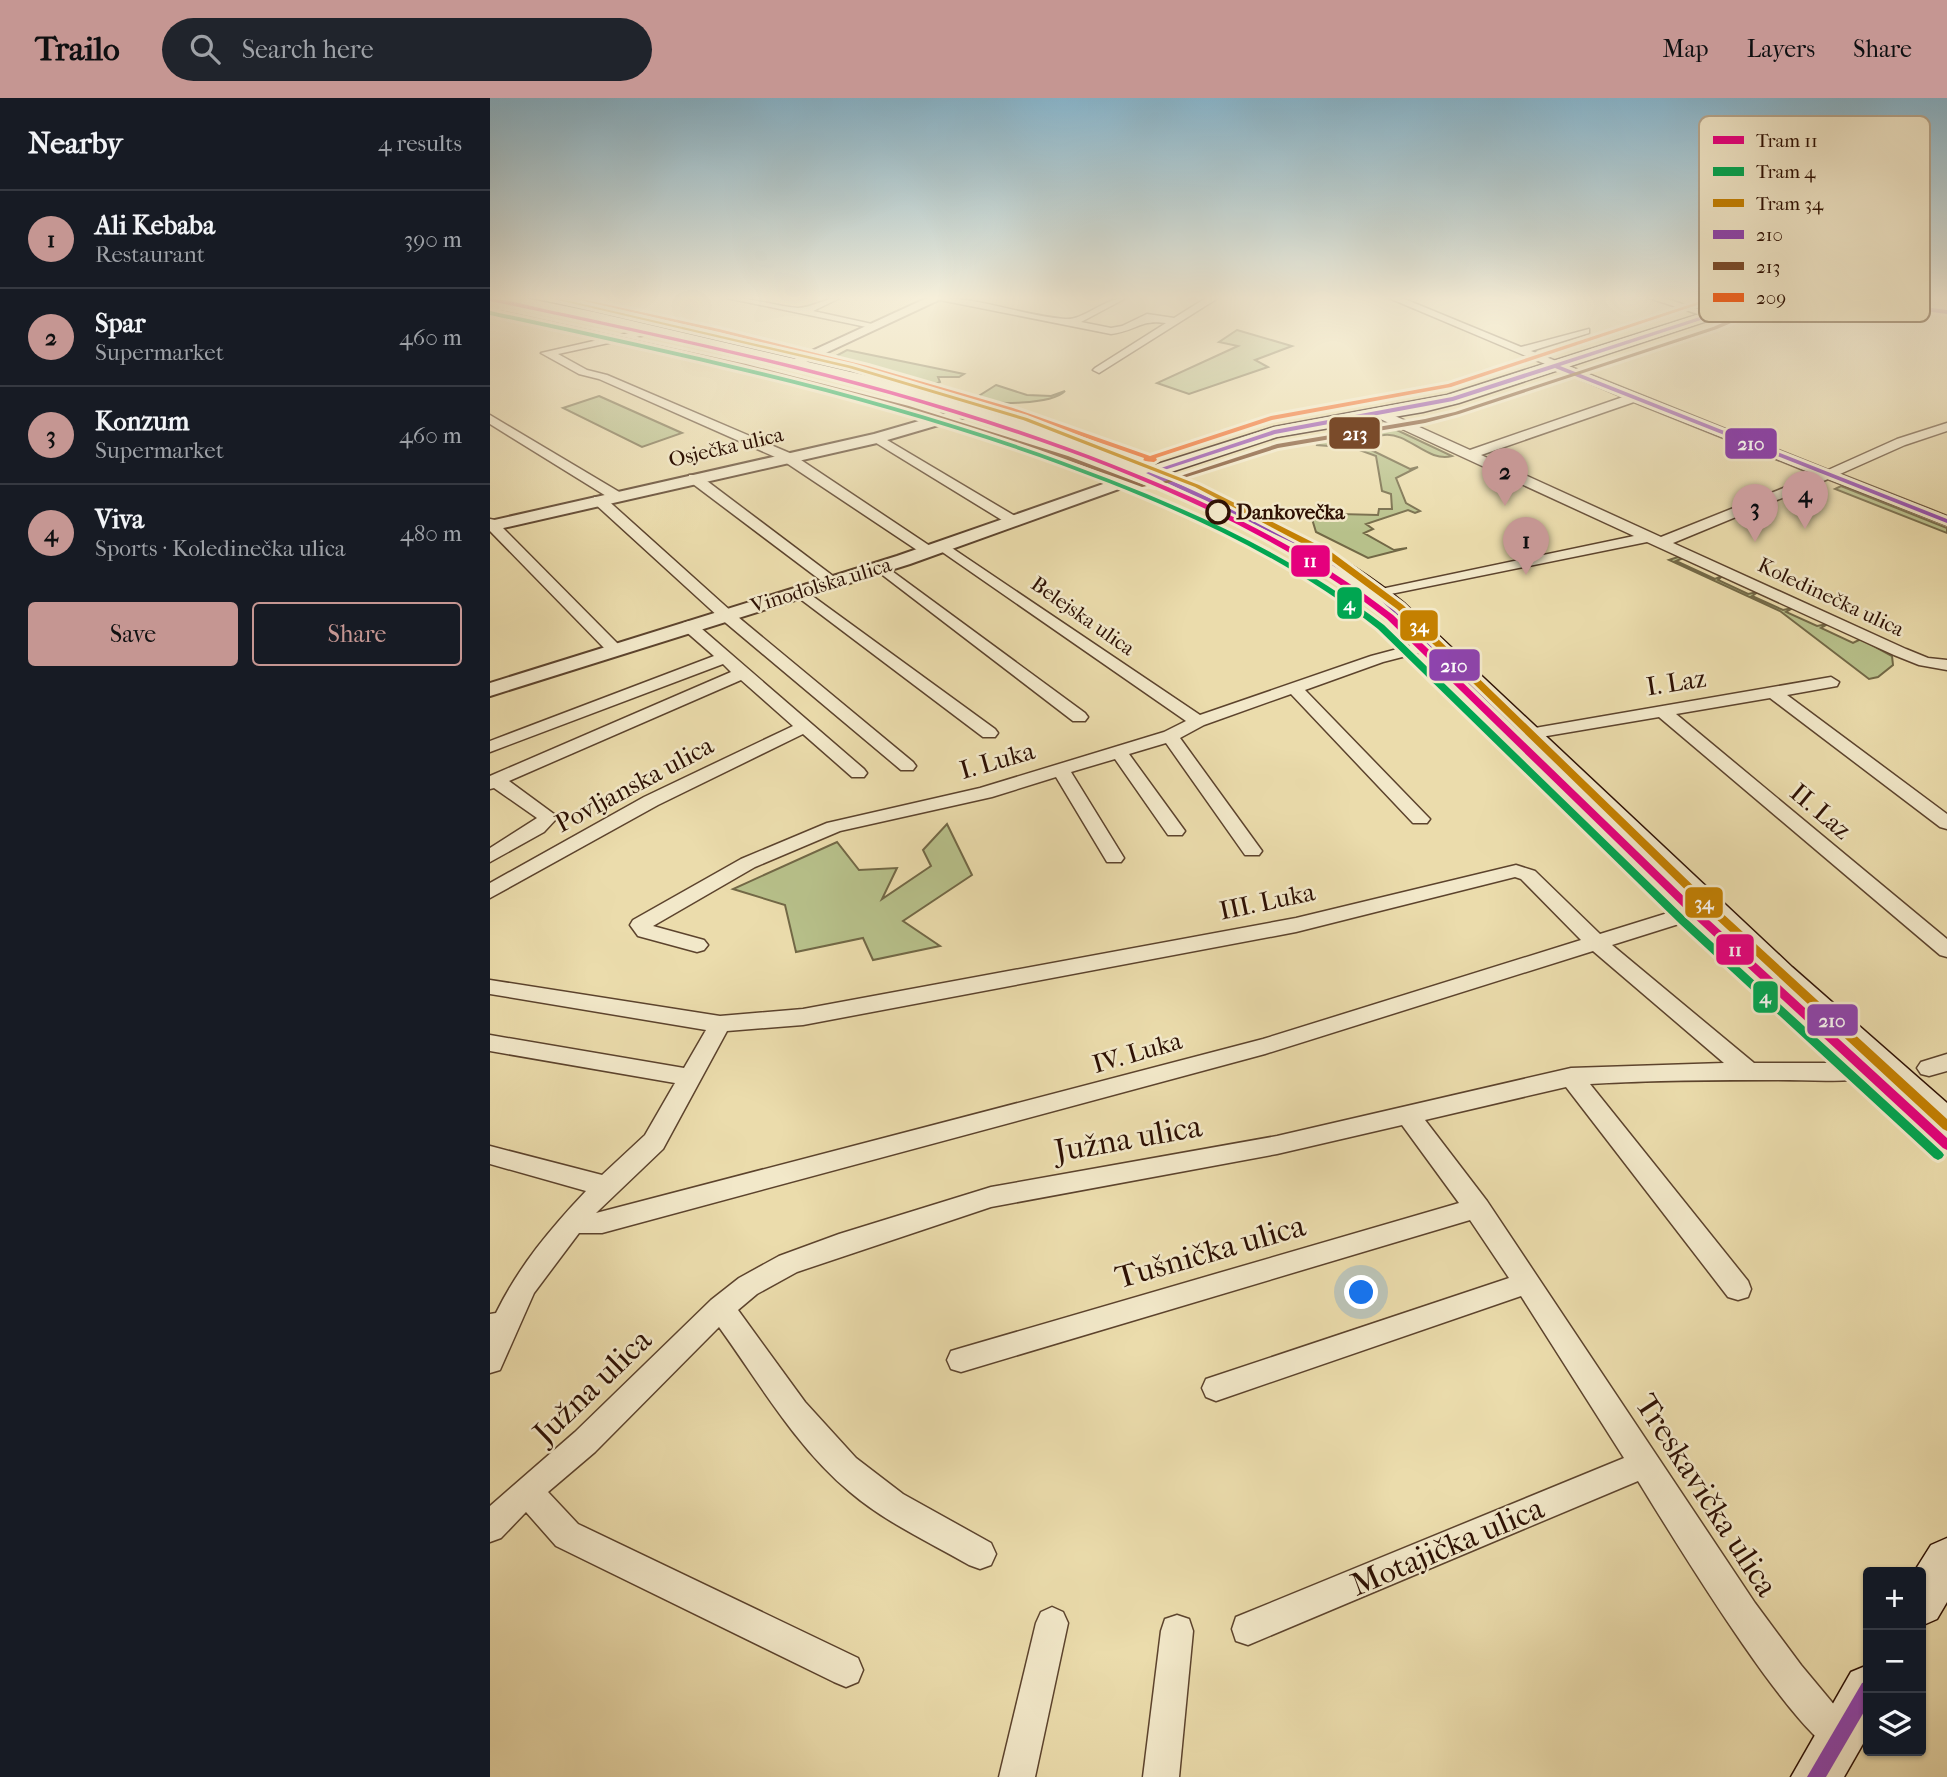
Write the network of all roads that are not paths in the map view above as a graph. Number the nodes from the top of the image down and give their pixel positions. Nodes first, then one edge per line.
1 (600, 376) edge
2 (848, 376) edge
3 (1522, 376) edge
4 (1580, 376) edge
5 (1633, 398) junction
6 (971, 411) junction
7 (1380, 414) junction
8 (490, 419) edge
9 (1947, 427) edge
10 (877, 438) junction
11 (1469, 456) junction
12 (787, 457) junction
13 (1149, 473) junction
14 (1827, 475) junction
15 (694, 478) junction
16 (607, 498) junction
17 (1947, 521) edge
18 (1015, 522) junction
19 (491, 525) edge
20 (1656, 540) junction
21 (936, 549) junction
22 (881, 567) junction
23 (832, 582) junction
24 (800, 592) junction
25 (1381, 594) junction
26 (726, 615) junction
27 (689, 626) junction
28 (1435, 644) junction
29 (614, 649) junction
30 (724, 658) junction
31 (1947, 665) edge
32 (742, 673) junction
33 (1830, 682) dead end
34 (492, 687) edge
35 (1294, 688) junction
36 (1773, 692) junction
37 (1662, 711) junction
38 (1080, 717) dead end
39 (1198, 722) junction
40 (804, 727) junction
41 (989, 733) dead end
42 (1529, 734) junction
43 (1170, 736) junction
44 (490, 747) edge
45 (1118, 751) junction
46 (907, 766) dead end
47 (1060, 769) junction
48 (858, 773) dead end
49 (493, 782) edge
50 (1420, 819) dead end
51 (1947, 823) edge
52 (1175, 831) dead end
53 (1252, 851) dead end
54 (490, 856) edge
55 (1114, 858) dead end
56 (490, 892) edge
57 (1701, 899) junction
58 (1597, 943) junction
59 (697, 945) dead end
60 (1947, 950) edge
61 (490, 987) edge
62 (720, 1024) junction
63 (490, 1043) edge
64 (1883, 1067) junction
65 (1751, 1073) junction
66 (689, 1077) junction
67 (1571, 1077) junction
68 (1408, 1115) junction
69 (1947, 1123) edge
70 (490, 1155) edge
71 (606, 1186) junction
72 (1478, 1208) junction
73 (573, 1221) junction
74 (1526, 1283) junction
75 (1738, 1289) dead end
76 (720, 1308) junction
77 (497, 1325) edge
78 (961, 1360) dead end
79 (490, 1361) edge
80 (1216, 1388) dead end
81 (1645, 1464) junction
82 (529, 1489) junction
83 (493, 1517) edge
84 (980, 1554) dead end
85 (1052, 1623) dead end
86 (1248, 1629) dead end
87 (1177, 1631) dead end
88 (846, 1670) dead end
89 (1866, 1693) edge
90 (1827, 1757) edge
91 (1017, 1777) edge
92 (1161, 1777) edge

1 - 12 street, Belejska ulica
2 - 6 main road
3 - 7 main road
4 - 5 street
5 - 11 street
5 - 14 street
6 - 10 street, Osječka ulica
6 - 13 main road
7 - 11 street, Koledinečka ulica
7 - 13 main road
8 - 16 street
9 - 14 street
10 - 12 street, Osječka ulica
10 - 18 street
11 - 20 street, Koledinečka ulica
12 - 15 street, Osječka ulica
12 - 21 street, Belejska ulica
13 - 18 street, Vinodolska ulica
13 - 25 main road
14 - 17 street
14 - 20 street
15 - 16 street, Osječka ulica
15 - 23 street
16 - 19 street, Osječka ulica
16 - 26 street
18 - 21 street, Vinodolska ulica
19 - 29 street
20 - 25 street
20 - 31 street, Koledinečka ulica
21 - 22 street, Vinodolska ulica
21 - 39 street, Belejska ulica
22 - 23 street, Vinodolska ulica
22 - 38 street
23 - 24 street, Vinodolska ulica
24 - 26 street, Vinodolska ulica
24 - 41 street
25 - 28 main road
26 - 27 street, Vinodolska ulica
26 - 46 street
27 - 29 street, Vinodolska ulica
27 - 30 street
28 - 35 street, I. Luka
28 - 42 main road
29 - 34 street, Vinodolska ulica
30 - 32 street
30 - 44 street
32 - 40 street
32 - 49 street
33 - 36 street, I. Laz
35 - 39 street, I. Luka
35 - 50 street
36 - 37 street, I. Laz
36 - 51 street
37 - 42 street, I. Laz
37 - 60 street, II. Laz
39 - 43 street, I. Luka
40 - 48 street
40 - 56 street, Povljanska ulica
42 - 57 main road
43 - 45 street, I. Luka
43 - 53 street
45 - 47 street, I. Luka
45 - 52 street
47 - 55 street
47 - 59 street, I. Luka
49 - 54 street
57 - 58 street, IV. Luka
57 - 64 main road
58 - 62 street, III. Luka
58 - 65 street, III. Luka
58 - 73 street, IV. Luka
61 - 62 street, III. Luka
62 - 66 street
63 - 66 street
64 - 65 street, Južna ulica
64 - 69 main road
65 - 67 street, Južna ulica
66 - 71 street
67 - 68 street, Južna ulica
67 - 75 street
68 - 72 street, Treskavička ulica
68 - 76 street, Južna ulica
70 - 71 street
71 - 73 street
72 - 74 street, Treskavička ulica
72 - 78 street, Tušnička ulica
73 - 77 street
74 - 80 street
74 - 81 street, Treskavička ulica
76 - 82 street, Južna ulica
76 - 84 street
77 - 79 street
81 - 86 street, Motajička ulica
81 - 90 street, Treskavička ulica
82 - 83 street, Južna ulica
82 - 88 street
85 - 91 street
87 - 92 street
89 - 90 main road

